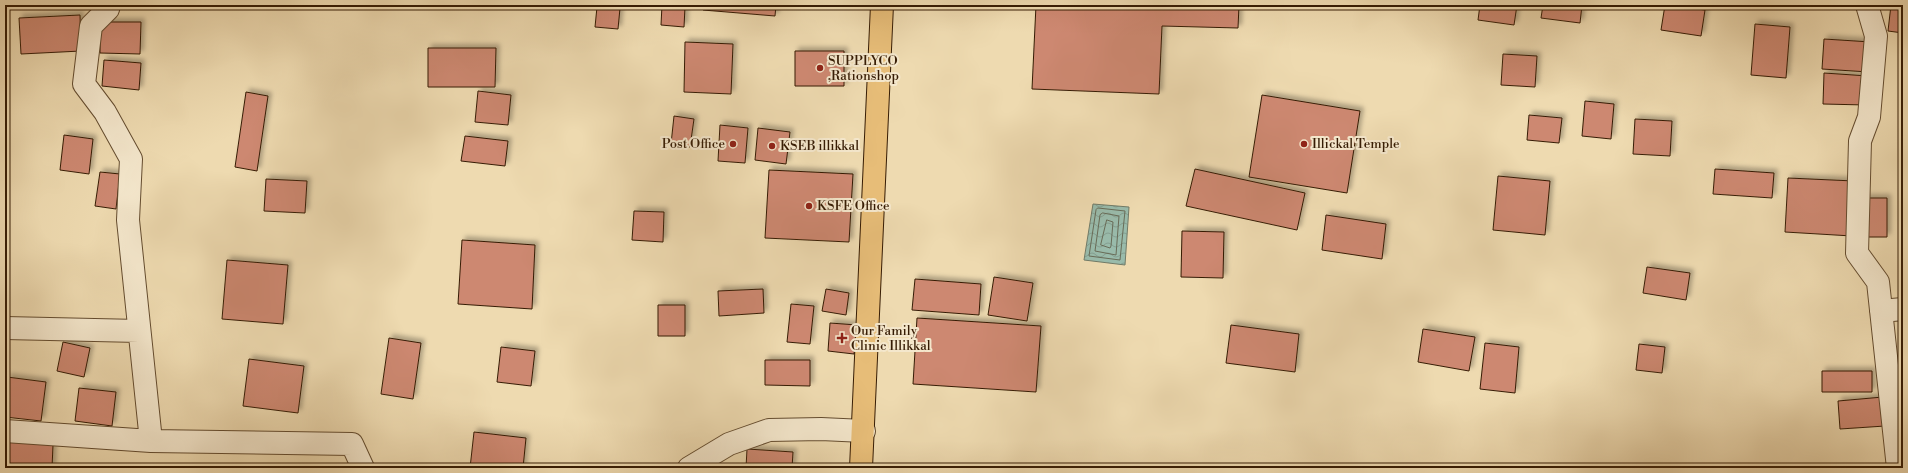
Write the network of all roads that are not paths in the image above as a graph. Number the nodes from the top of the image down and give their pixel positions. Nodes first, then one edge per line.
1 (109, 5) edge
2 (882, 5) edge
3 (1867, 5) edge
4 (1903, 308) edge
5 (1881, 311) junction
6 (5, 328) edge
7 (139, 331) junction
8 (5, 431) edge
9 (864, 431) junction
10 (151, 441) junction
11 (363, 468) edge
12 (689, 468) edge
13 (862, 468) edge
14 (1898, 468) edge

1 - 7 street
2 - 9 main road
3 - 5 street
4 - 5 street
5 - 14 street
6 - 7 street
7 - 10 street
8 - 10 street
9 - 12 street
9 - 13 main road
10 - 11 street

